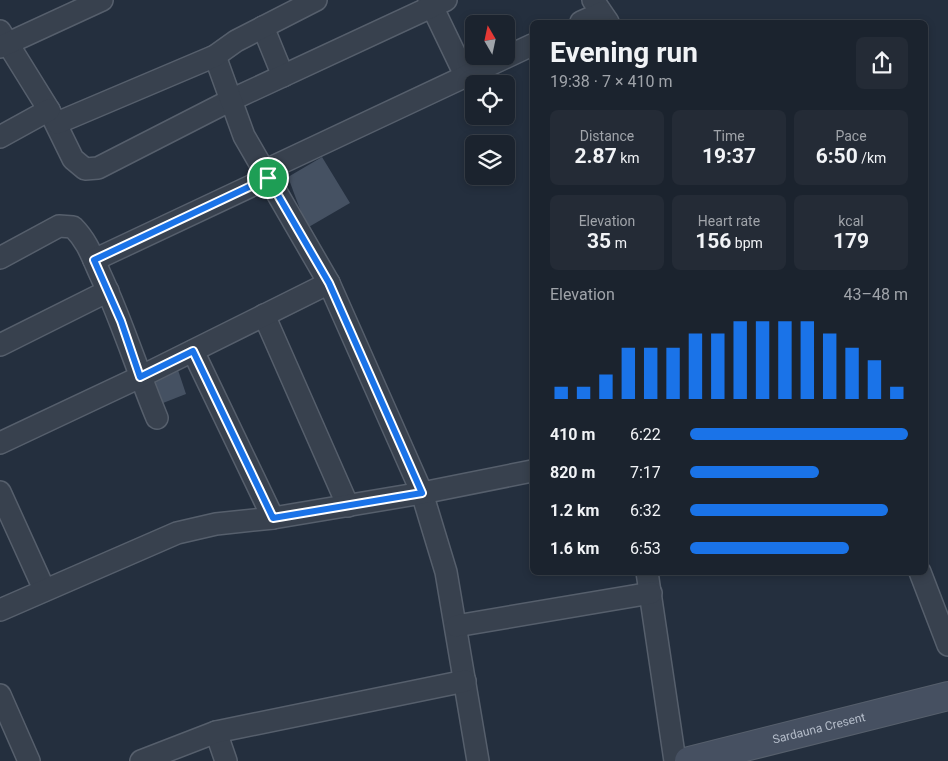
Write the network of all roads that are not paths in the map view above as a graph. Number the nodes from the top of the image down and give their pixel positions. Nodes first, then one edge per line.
1 (102, 0) edge
2 (316, 0) edge
3 (436, 2) edge
4 (601, 12) edge
5 (585, 20) edge
6 (263, 27) junction
7 (3, 40) edge
8 (530, 46) edge
9 (215, 56) junction
10 (465, 75) edge
11 (470, 75) edge
12 (283, 76) junction
13 (465, 77) edge
14 (231, 100) junction
15 (53, 117) junction
16 (0, 137) edge
17 (266, 174) junction
18 (0, 258) edge
19 (94, 260) junction
20 (329, 283) junction
21 (108, 291) junction
22 (264, 316) junction
23 (0, 345) edge
24 (193, 351) junction
25 (140, 377) junction
26 (157, 418) dead end
27 (0, 443) edge
28 (530, 471) edge
29 (0, 492) edge
30 (422, 493) junction
31 (348, 506) junction
32 (273, 518) junction
33 (648, 575) edge
34 (921, 575) edge
35 (44, 589) junction
36 (651, 593) junction
37 (0, 610) edge
38 (456, 626) junction
39 (948, 645) edge
40 (465, 681) junction
41 (0, 695) edge
42 (948, 696) edge
43 (216, 732) junction
44 (29, 761) edge
45 (141, 761) edge
46 (226, 761) edge
47 (478, 761) edge
48 (675, 761) edge
49 (688, 761) edge

1 - 7 street
2 - 6 street
3 - 10 street
3 - 12 street
4 - 5 street
6 - 9 street
6 - 12 street
7 - 15 street
8 - 11 street
9 - 14 street
9 - 15 street
12 - 14 street
13 - 17 street
14 - 15 street
14 - 17 street
15 - 16 street
17 - 19 street
17 - 20 street
18 - 19 street
19 - 21 street
20 - 22 street
20 - 30 street
21 - 23 street
21 - 25 street
22 - 24 street
22 - 31 street
24 - 25 street
24 - 32 street
25 - 26 street
25 - 27 street
28 - 30 street
29 - 35 street
30 - 31 street
30 - 38 street
31 - 32 street
32 - 35 street
33 - 36 street
34 - 39 street
35 - 37 street
36 - 38 street
36 - 48 street
38 - 40 street
40 - 43 street
40 - 47 street
41 - 44 street
42 - 49 street, Sardauna Cresent
43 - 45 street
43 - 46 street

